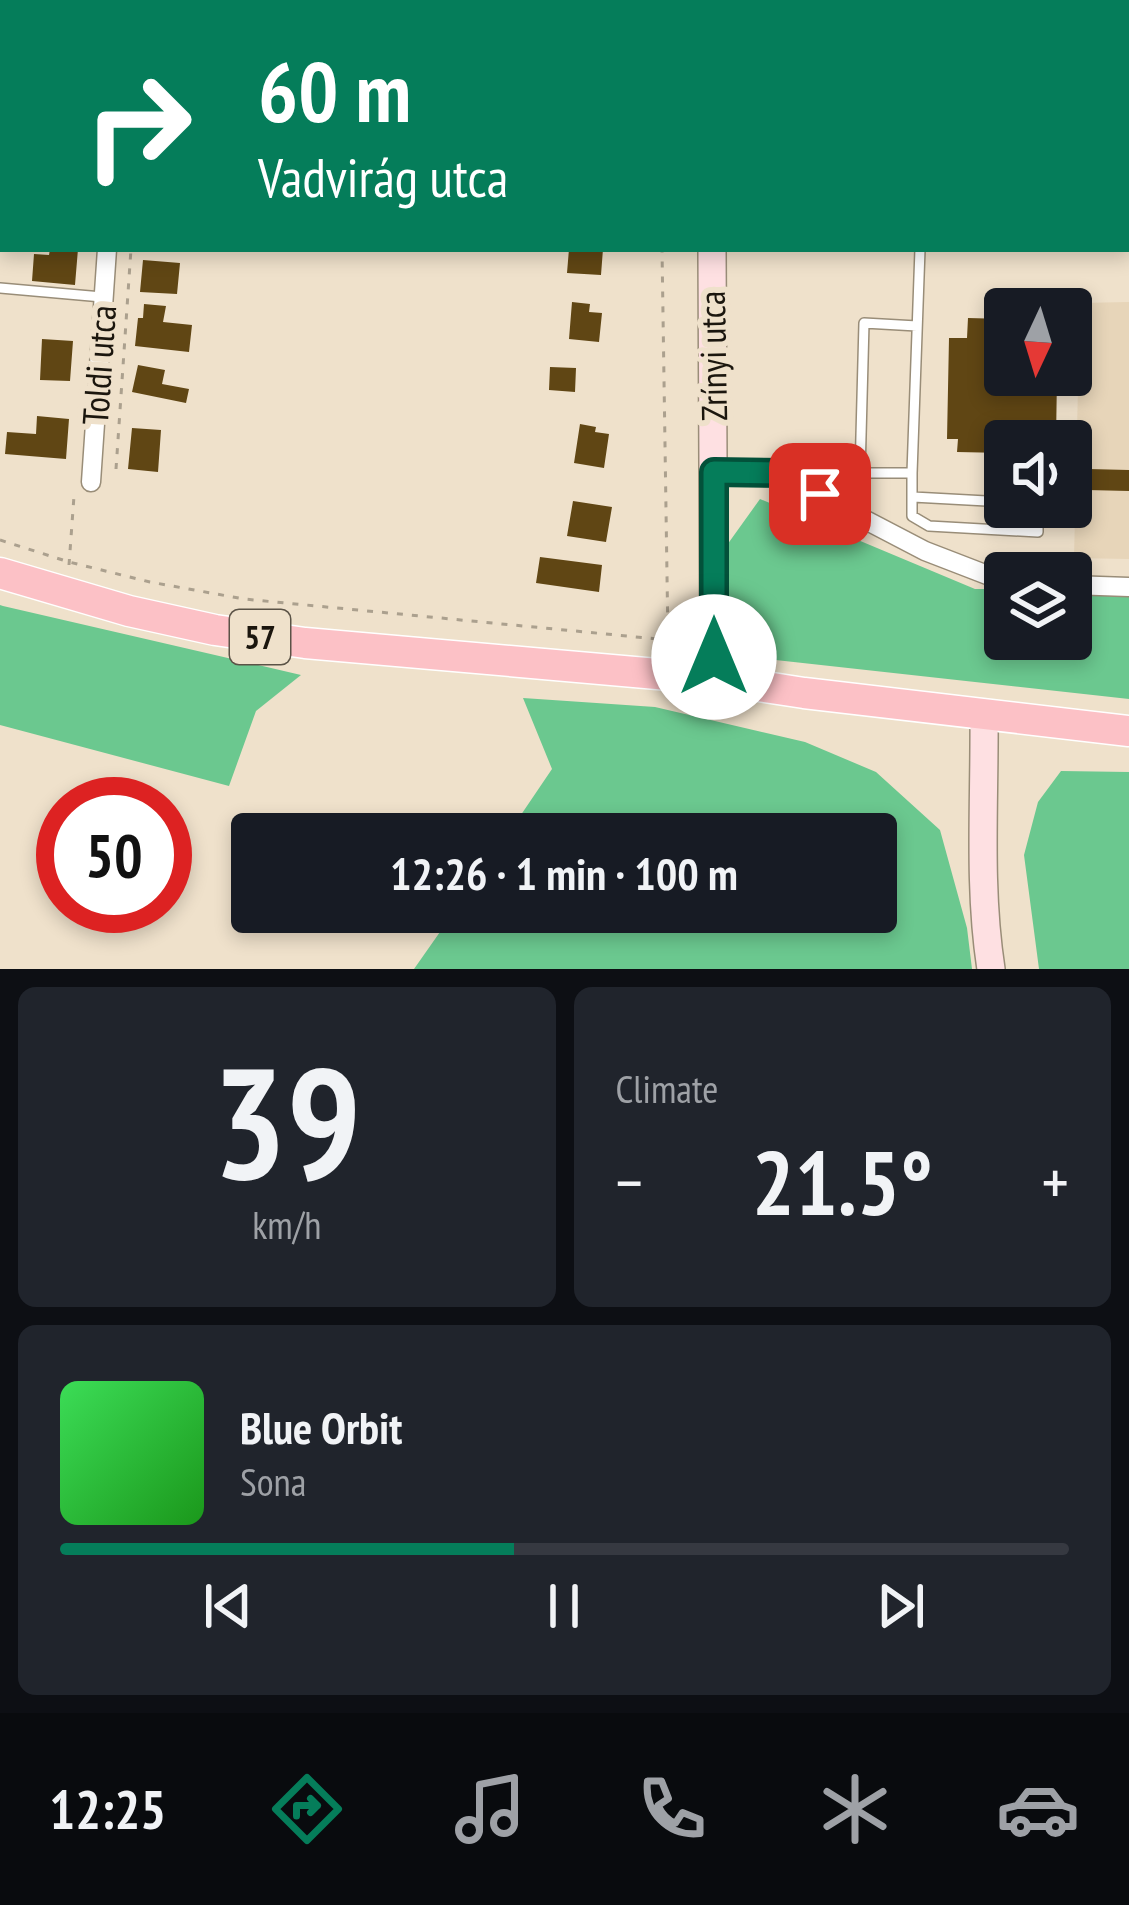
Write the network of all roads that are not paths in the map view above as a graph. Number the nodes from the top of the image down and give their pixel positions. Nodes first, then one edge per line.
1 (107, 252) edge
2 (712, 252) edge
3 (920, 252) edge
4 (0, 288) edge
5 (104, 297) junction
6 (917, 326) junction
7 (714, 472) junction
8 (787, 473) junction
9 (860, 473) junction
10 (913, 473) junction
11 (91, 482) dead end
12 (913, 497) junction
13 (984, 501) edge
14 (1038, 528) edge
15 (0, 573) edge
16 (984, 574) edge
17 (1092, 586) edge
18 (1129, 587) edge
19 (714, 680) junction
20 (984, 714) junction
21 (1129, 730) edge
22 (991, 969) edge

1 - 5 street, Toldi utca
2 - 7 main road, Zrínyi utca
3 - 6 lane
4 - 5 lane
5 - 11 street, Toldi utca
6 - 9 lane
6 - 10 lane
7 - 8 street
7 - 19 main road, Zrínyi utca
8 - 9 lane
8 - 16 street
9 - 10 lane
10 - 12 lane
12 - 13 lane
12 - 14 lane
15 - 19 main road, 57
17 - 18 street
19 - 20 main road, 57
20 - 21 main road, 57
20 - 22 main road

